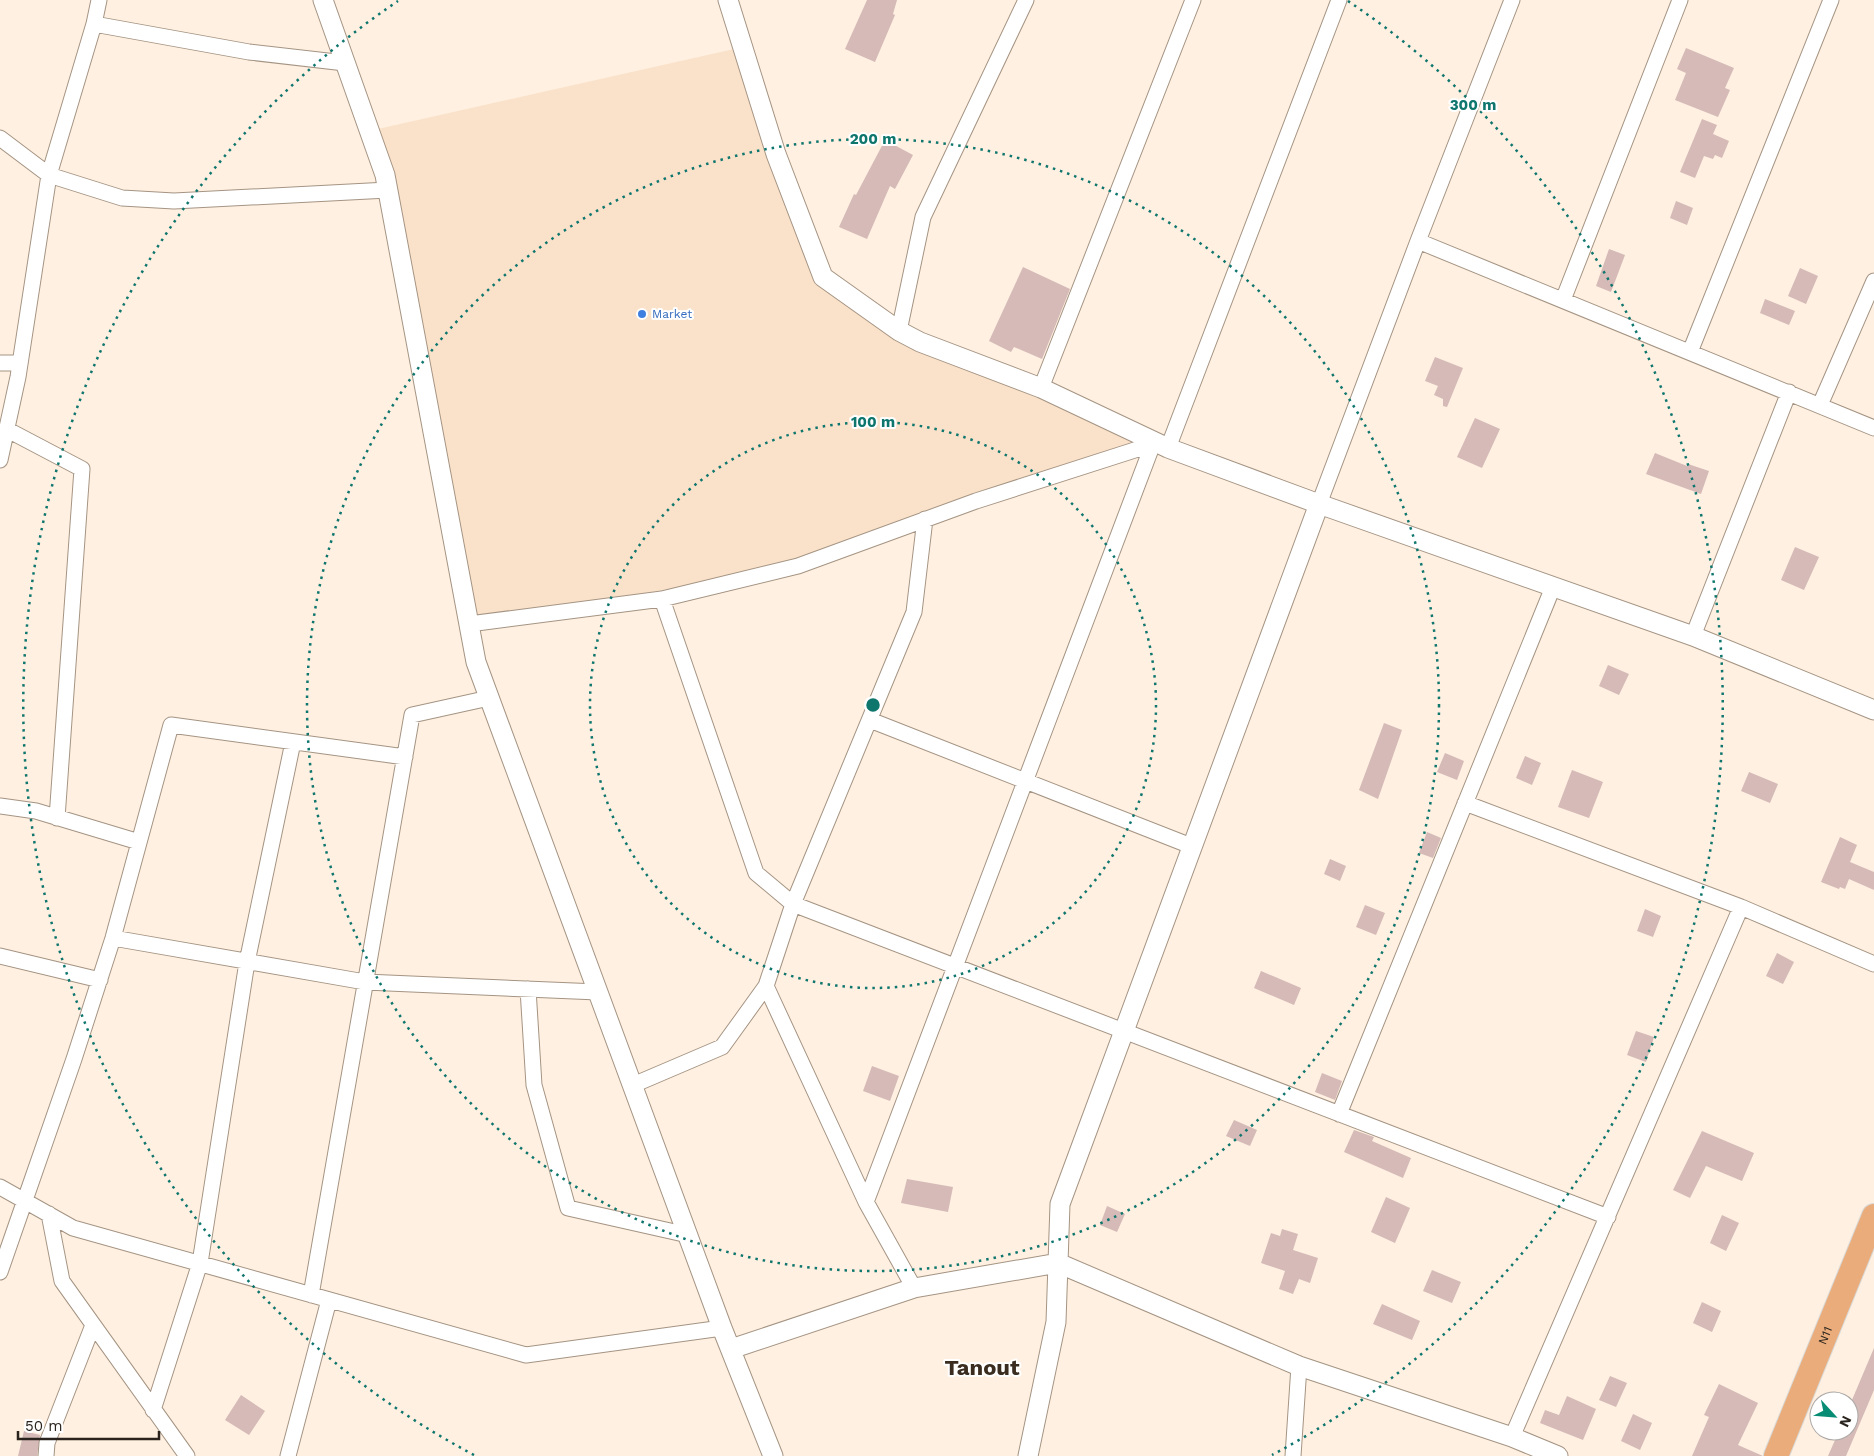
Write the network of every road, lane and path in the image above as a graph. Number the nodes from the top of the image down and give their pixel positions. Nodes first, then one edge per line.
1 (99, 0) edge
2 (322, 0) edge
3 (728, 0) edge
4 (1026, 0) edge
5 (1193, 0) edge
6 (1339, 0) edge
7 (1512, 0) edge
8 (1680, 0) edge
9 (1831, 0) edge
10 (94, 24) junction
11 (345, 63) junction
12 (0, 138) edge
13 (50, 175) junction
14 (388, 190) junction
15 (1418, 241) junction
16 (1874, 281) edge
17 (1563, 300) junction
18 (899, 331) junction
19 (1690, 352) junction
20 (0, 363) edge
21 (20, 363) junction
22 (1041, 388) junction
23 (1789, 392) junction
24 (1820, 405) junction
25 (1874, 428) edge
26 (6, 429) junction
27 (1161, 445) junction
28 (0, 460) edge
29 (1319, 504) junction
30 (925, 519) junction
31 (1553, 587) junction
32 (662, 599) junction
33 (469, 624) junction
34 (1693, 636) junction
35 (489, 698) junction
36 (1874, 710) edge
37 (870, 720) junction
38 (293, 742) junction
39 (405, 757) junction
40 (1027, 782) junction
41 (1465, 803) junction
42 (0, 806) edge
43 (57, 818) junction
44 (139, 842) junction
45 (1191, 846) junction
46 (793, 904) junction
47 (1741, 907) junction
48 (113, 938) junction
49 (0, 956) edge
50 (247, 962) junction
51 (1874, 964) edge
52 (954, 966) junction
53 (100, 980) junction
54 (365, 982) junction
55 (766, 986) junction
56 (528, 989) junction
57 (598, 992) junction
58 (1122, 1030) junction
59 (632, 1085) junction
60 (1339, 1114) junction
61 (0, 1187) edge
62 (24, 1200) junction
63 (866, 1202) junction
64 (49, 1214) junction
65 (1874, 1216) edge
66 (1608, 1217) junction
67 (688, 1235) junction
68 (200, 1263) junction
69 (1058, 1263) junction
70 (0, 1272) edge
71 (914, 1288) junction
72 (311, 1295) junction
73 (329, 1300) junction
74 (93, 1325) junction
75 (722, 1328) junction
76 (730, 1349) junction
77 (1299, 1366) junction
78 (153, 1410) junction
79 (1512, 1437) junction
80 (46, 1456) edge
81 (187, 1456) edge
82 (288, 1456) edge
83 (773, 1456) edge
84 (1028, 1456) edge
85 (1293, 1456) edge
86 (1558, 1456) edge
87 (1776, 1456) edge

1 - 10 street
2 - 11 street
3 - 18 street
4 - 18 street
5 - 22 street
6 - 27 street
7 - 15 street
8 - 17 street
9 - 19 street
10 - 11 street
10 - 13 street
11 - 14 street
12 - 13 street
13 - 14 street
13 - 21 street
14 - 33 street
15 - 17 street
15 - 29 street
16 - 24 street
17 - 19 street
18 - 22 street
19 - 23 street
20 - 21 street
21 - 26 street
22 - 27 street
23 - 24 street
23 - 34 street
24 - 25 street
26 - 28 street
26 - 43 street
27 - 29 street
27 - 30 street
27 - 40 street
29 - 31 street
29 - 45 street
30 - 32 street
30 - 37 street
31 - 34 street
31 - 41 street
32 - 33 street
32 - 46 street
33 - 35 street
34 - 36 street
35 - 39 street
35 - 57 street
37 - 40 street
37 - 46 street
38 - 39 street
38 - 44 street
38 - 50 street
39 - 54 street
40 - 45 street
40 - 52 street
41 - 47 street
41 - 60 street
42 - 43 street
43 - 44 street
44 - 48 street
45 - 58 street
46 - 52 street
46 - 55 street
47 - 51 street
47 - 66 street
48 - 50 street
48 - 53 street
49 - 53 street
50 - 54 street
50 - 68 street
52 - 58 street
52 - 63 street
53 - 62 street
54 - 56 street
54 - 72 street
55 - 59 street
55 - 63 street
56 - 57 street
56 - 67 street
57 - 59 street
58 - 60 street
58 - 69 street
59 - 67 street
60 - 66 street
61 - 62 street
62 - 64 street
62 - 70 street
63 - 71 street
64 - 68 street
64 - 74 street
65 - 87 main road, N11
66 - 79 street
67 - 75 street
68 - 72 street
68 - 78 street
69 - 71 street
69 - 77 street
69 - 84 street
71 - 76 street
72 - 73 street
73 - 75 street
73 - 82 street
74 - 78 street
74 - 80 street
75 - 76 street
76 - 83 street
77 - 79 street
77 - 85 street
78 - 81 street
79 - 86 street

